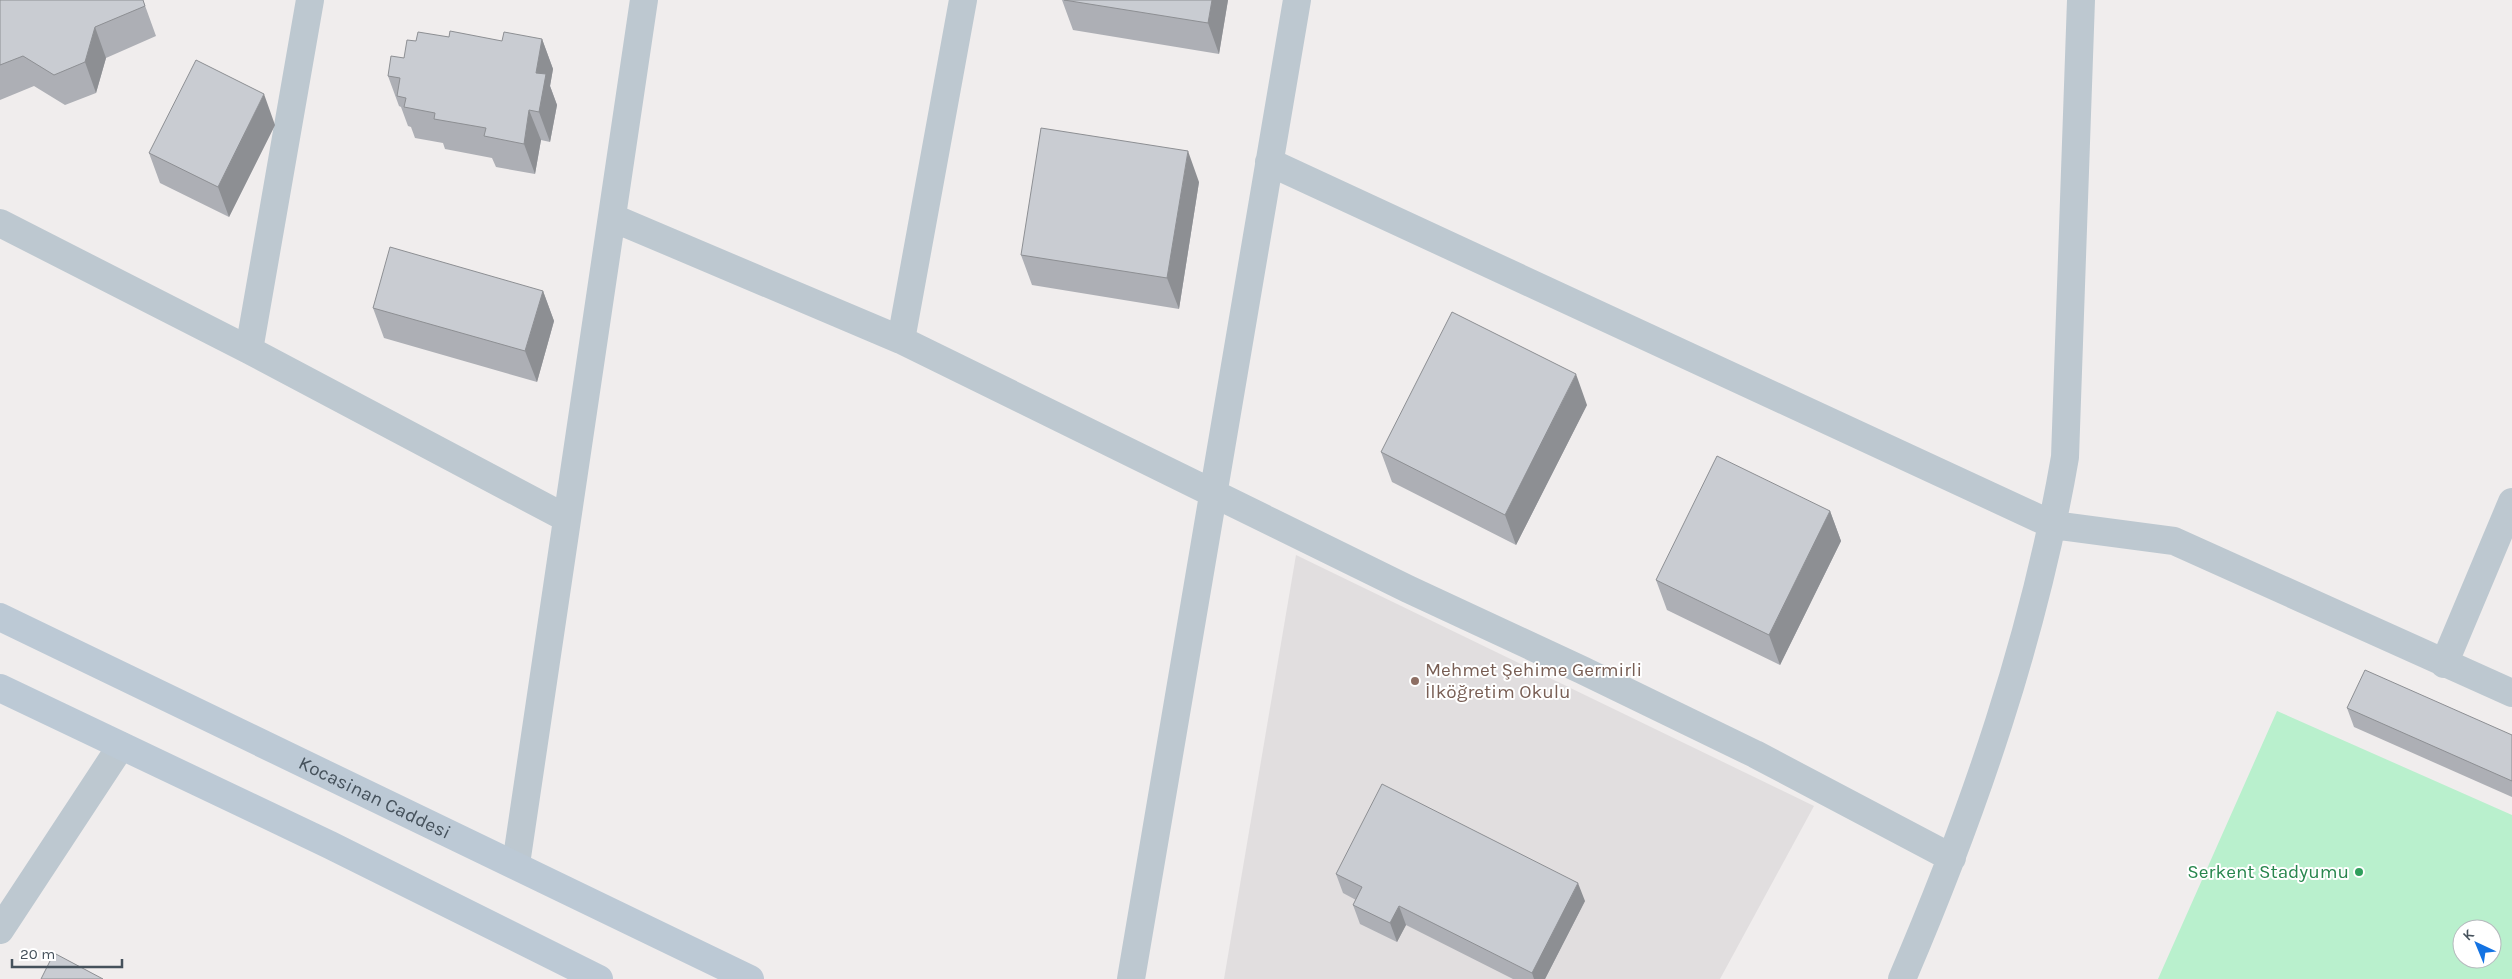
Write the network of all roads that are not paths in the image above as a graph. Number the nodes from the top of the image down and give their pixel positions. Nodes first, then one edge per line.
1 (310, 0) edge
2 (644, 0) edge
3 (963, 0) edge
4 (1297, 0) edge
5 (2081, 0) edge
6 (1269, 162) junction
7 (613, 218) junction
8 (0, 222) edge
9 (900, 340) junction
10 (249, 350) junction
11 (1213, 494) junction
12 (2512, 502) edge
13 (566, 518) junction
14 (2053, 525) junction
15 (0, 617) edge
16 (2444, 664) junction
17 (0, 688) edge
18 (2512, 693) edge
19 (121, 746) junction
20 (1952, 858) junction
21 (516, 864) junction
22 (0, 930) edge
23 (599, 979) edge
24 (750, 979) edge
25 (1132, 979) edge
26 (1902, 979) edge

1 - 10 street
2 - 7 street
3 - 9 street
4 - 6 street
5 - 14 street
6 - 11 street
6 - 14 street
7 - 9 street
7 - 13 street
8 - 10 street
9 - 11 street
10 - 13 street
11 - 20 street
11 - 25 street
12 - 16 street
13 - 21 street
14 - 16 street
14 - 20 street
15 - 21 main road, Kocasinan Caddesi
16 - 18 street
17 - 19 main road
19 - 22 street
19 - 23 main road
20 - 26 street
21 - 24 main road, Kocasinan Caddesi

